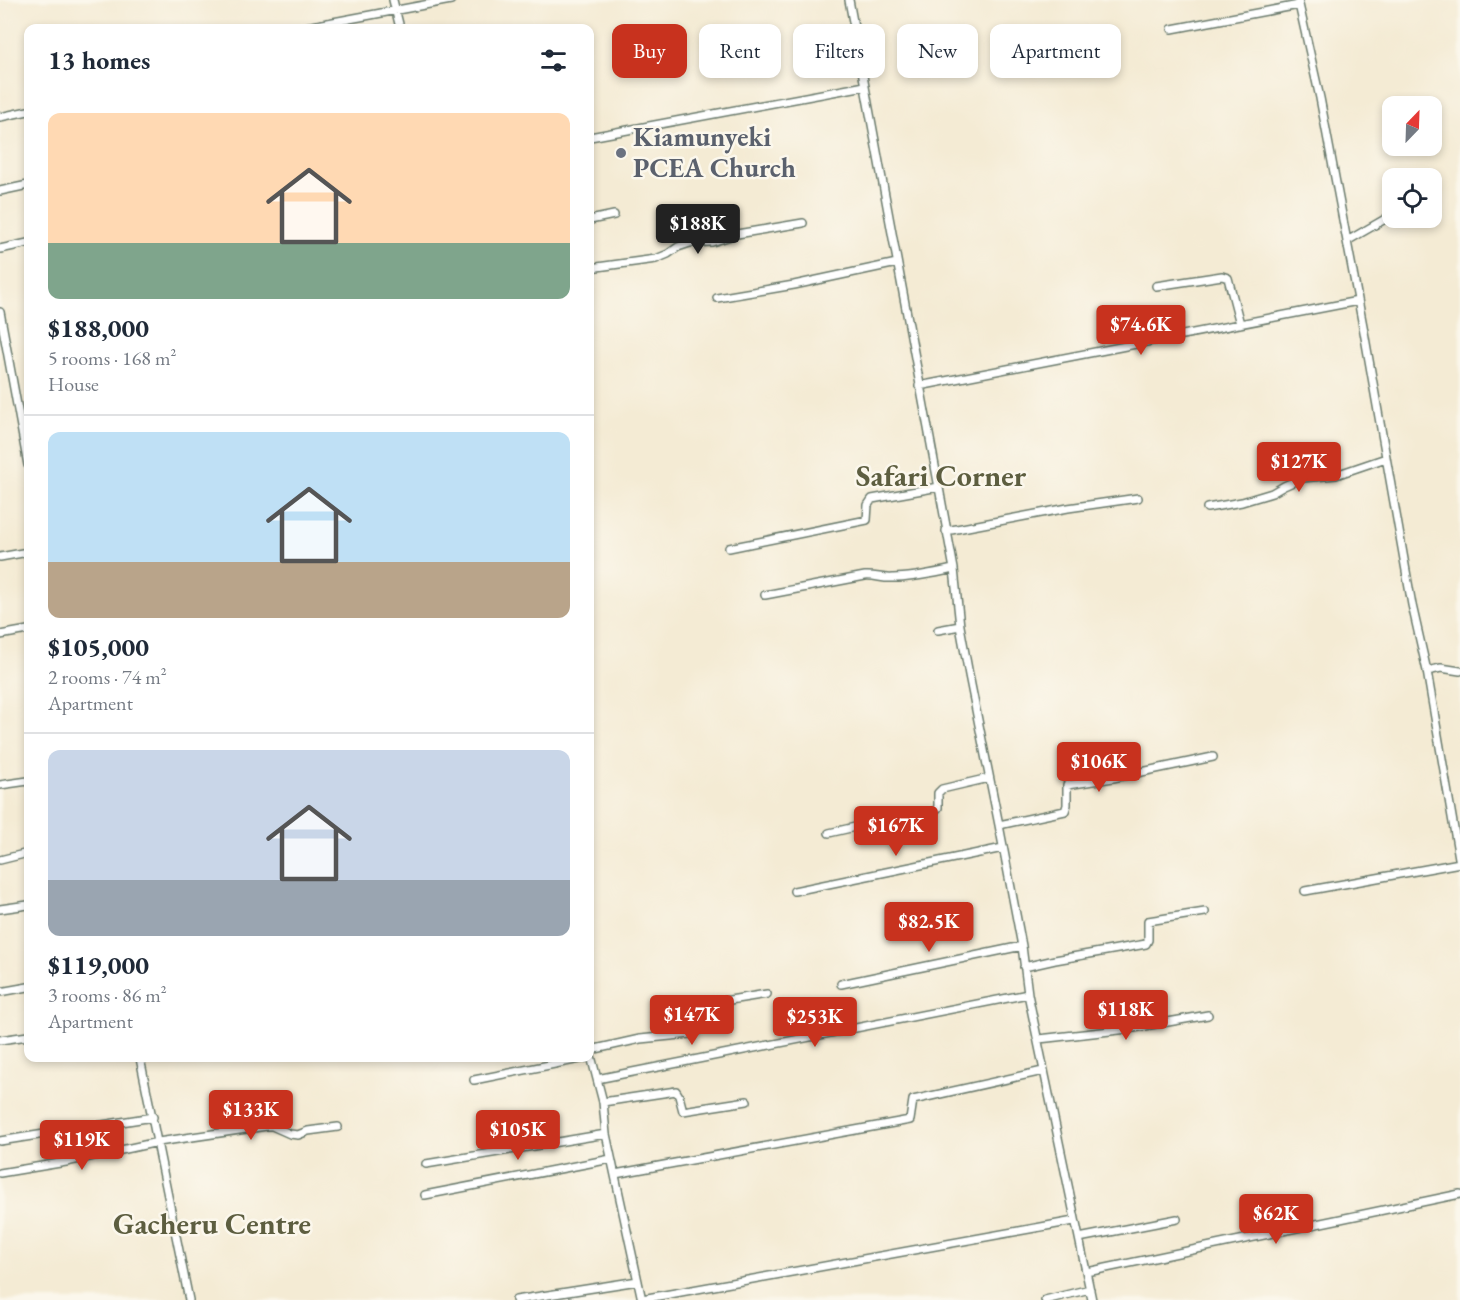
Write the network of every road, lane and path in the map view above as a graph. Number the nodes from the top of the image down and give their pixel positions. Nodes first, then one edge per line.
1 (393, 0) edge
2 (451, 0) edge
3 (849, 0) edge
4 (1298, 2) edge
5 (397, 10) junction
6 (322, 24) edge
7 (399, 24) edge
8 (1172, 29) dead end
9 (865, 86) junction
10 (24, 112) edge
11 (0, 117) edge
12 (594, 136) edge
13 (24, 186) edge
14 (0, 191) edge
15 (614, 215) dead end
16 (594, 219) edge
17 (1382, 221) edge
18 (803, 223) dead end
19 (1347, 241) junction
20 (24, 244) edge
21 (0, 249) edge
22 (897, 263) junction
23 (594, 267) edge
24 (1156, 286) dead end
25 (717, 298) dead end
26 (1358, 301) junction
27 (0, 312) edge
28 (1240, 324) junction
29 (919, 386) junction
30 (24, 443) edge
31 (1386, 458) junction
32 (939, 488) junction
33 (1138, 498) dead end
34 (1207, 508) dead end
35 (946, 531) junction
36 (729, 548) dead end
37 (24, 553) edge
38 (0, 557) edge
39 (954, 569) junction
40 (765, 595) dead end
41 (960, 626) junction
42 (938, 630) dead end
43 (24, 631) edge
44 (0, 635) edge
45 (1427, 670) junction
46 (1460, 670) edge
47 (1214, 758) dead end
48 (989, 778) junction
49 (24, 782) edge
50 (0, 786) edge
51 (999, 825) junction
52 (829, 833) dead end
53 (1003, 848) junction
54 (24, 855) edge
55 (0, 860) edge
56 (1460, 863) edge
57 (794, 891) dead end
58 (1305, 891) dead end
59 (24, 905) edge
60 (0, 909) edge
61 (1205, 912) dead end
62 (1022, 946) junction
63 (1024, 967) junction
64 (841, 984) dead end
65 (24, 988) edge
66 (0, 992) edge
67 (767, 994) dead end
68 (1028, 994) junction
69 (1208, 1015) dead end
70 (24, 1036) edge
71 (1039, 1039) junction
72 (0, 1040) edge
73 (594, 1053) edge
74 (141, 1062) edge
75 (557, 1062) edge
76 (591, 1062) edge
77 (1043, 1071) junction
78 (597, 1079) junction
79 (474, 1080) dead end
80 (747, 1101) dead end
81 (603, 1102) junction
82 (153, 1117) junction
83 (338, 1127) dead end
84 (606, 1134) junction
85 (0, 1141) edge
86 (158, 1142) junction
87 (611, 1159) junction
88 (426, 1164) dead end
89 (0, 1173) edge
90 (615, 1174) junction
91 (1460, 1194) edge
92 (425, 1195) dead end
93 (1177, 1220) dead end
94 (1074, 1221) junction
95 (1079, 1238) junction
96 (1087, 1272) junction
97 (638, 1281) junction
98 (1090, 1289) junction
99 (642, 1299) edge
100 (189, 1300) edge
101 (516, 1300) edge
102 (1045, 1300) edge
103 (1092, 1300) edge

1 - 5 street
2 - 5 street
3 - 9 street
4 - 8 street
4 - 19 street
5 - 6 street
5 - 7 street
9 - 12 street
9 - 22 street
10 - 11 street
13 - 14 street
15 - 16 street
17 - 19 street
18 - 23 street
19 - 26 street
20 - 21 street
22 - 25 street
22 - 29 street
24 - 28 street
26 - 28 street
26 - 31 street
27 - 30 street
28 - 29 street
29 - 32 street
31 - 34 street
31 - 45 street
32 - 35 street
32 - 36 street
33 - 35 street
35 - 39 street
37 - 38 street
39 - 40 street
39 - 41 street
41 - 42 street
41 - 48 street
43 - 44 street
45 - 46 street
45 - 56 street
47 - 51 street
48 - 51 street
48 - 52 street
49 - 50 street
51 - 53 street
53 - 57 street
53 - 62 street
54 - 55 street
56 - 58 street
59 - 60 street
61 - 63 street
62 - 63 street
62 - 64 street
63 - 68 street
65 - 66 street
67 - 73 street
68 - 71 street
68 - 78 street
69 - 71 street
70 - 72 street
71 - 77 street
74 - 82 street
75 - 79 street
76 - 78 street
77 - 90 street
77 - 94 street
78 - 81 street
80 - 81 street
81 - 84 street
82 - 85 street
82 - 86 street
83 - 86 street
84 - 87 street
84 - 88 street
86 - 89 street
86 - 100 street
87 - 90 street
87 - 92 street
90 - 97 street
91 - 96 street
93 - 95 street
94 - 95 street
94 - 99 street
95 - 96 street
96 - 98 street
97 - 99 street
97 - 101 street
98 - 102 street
98 - 103 street

